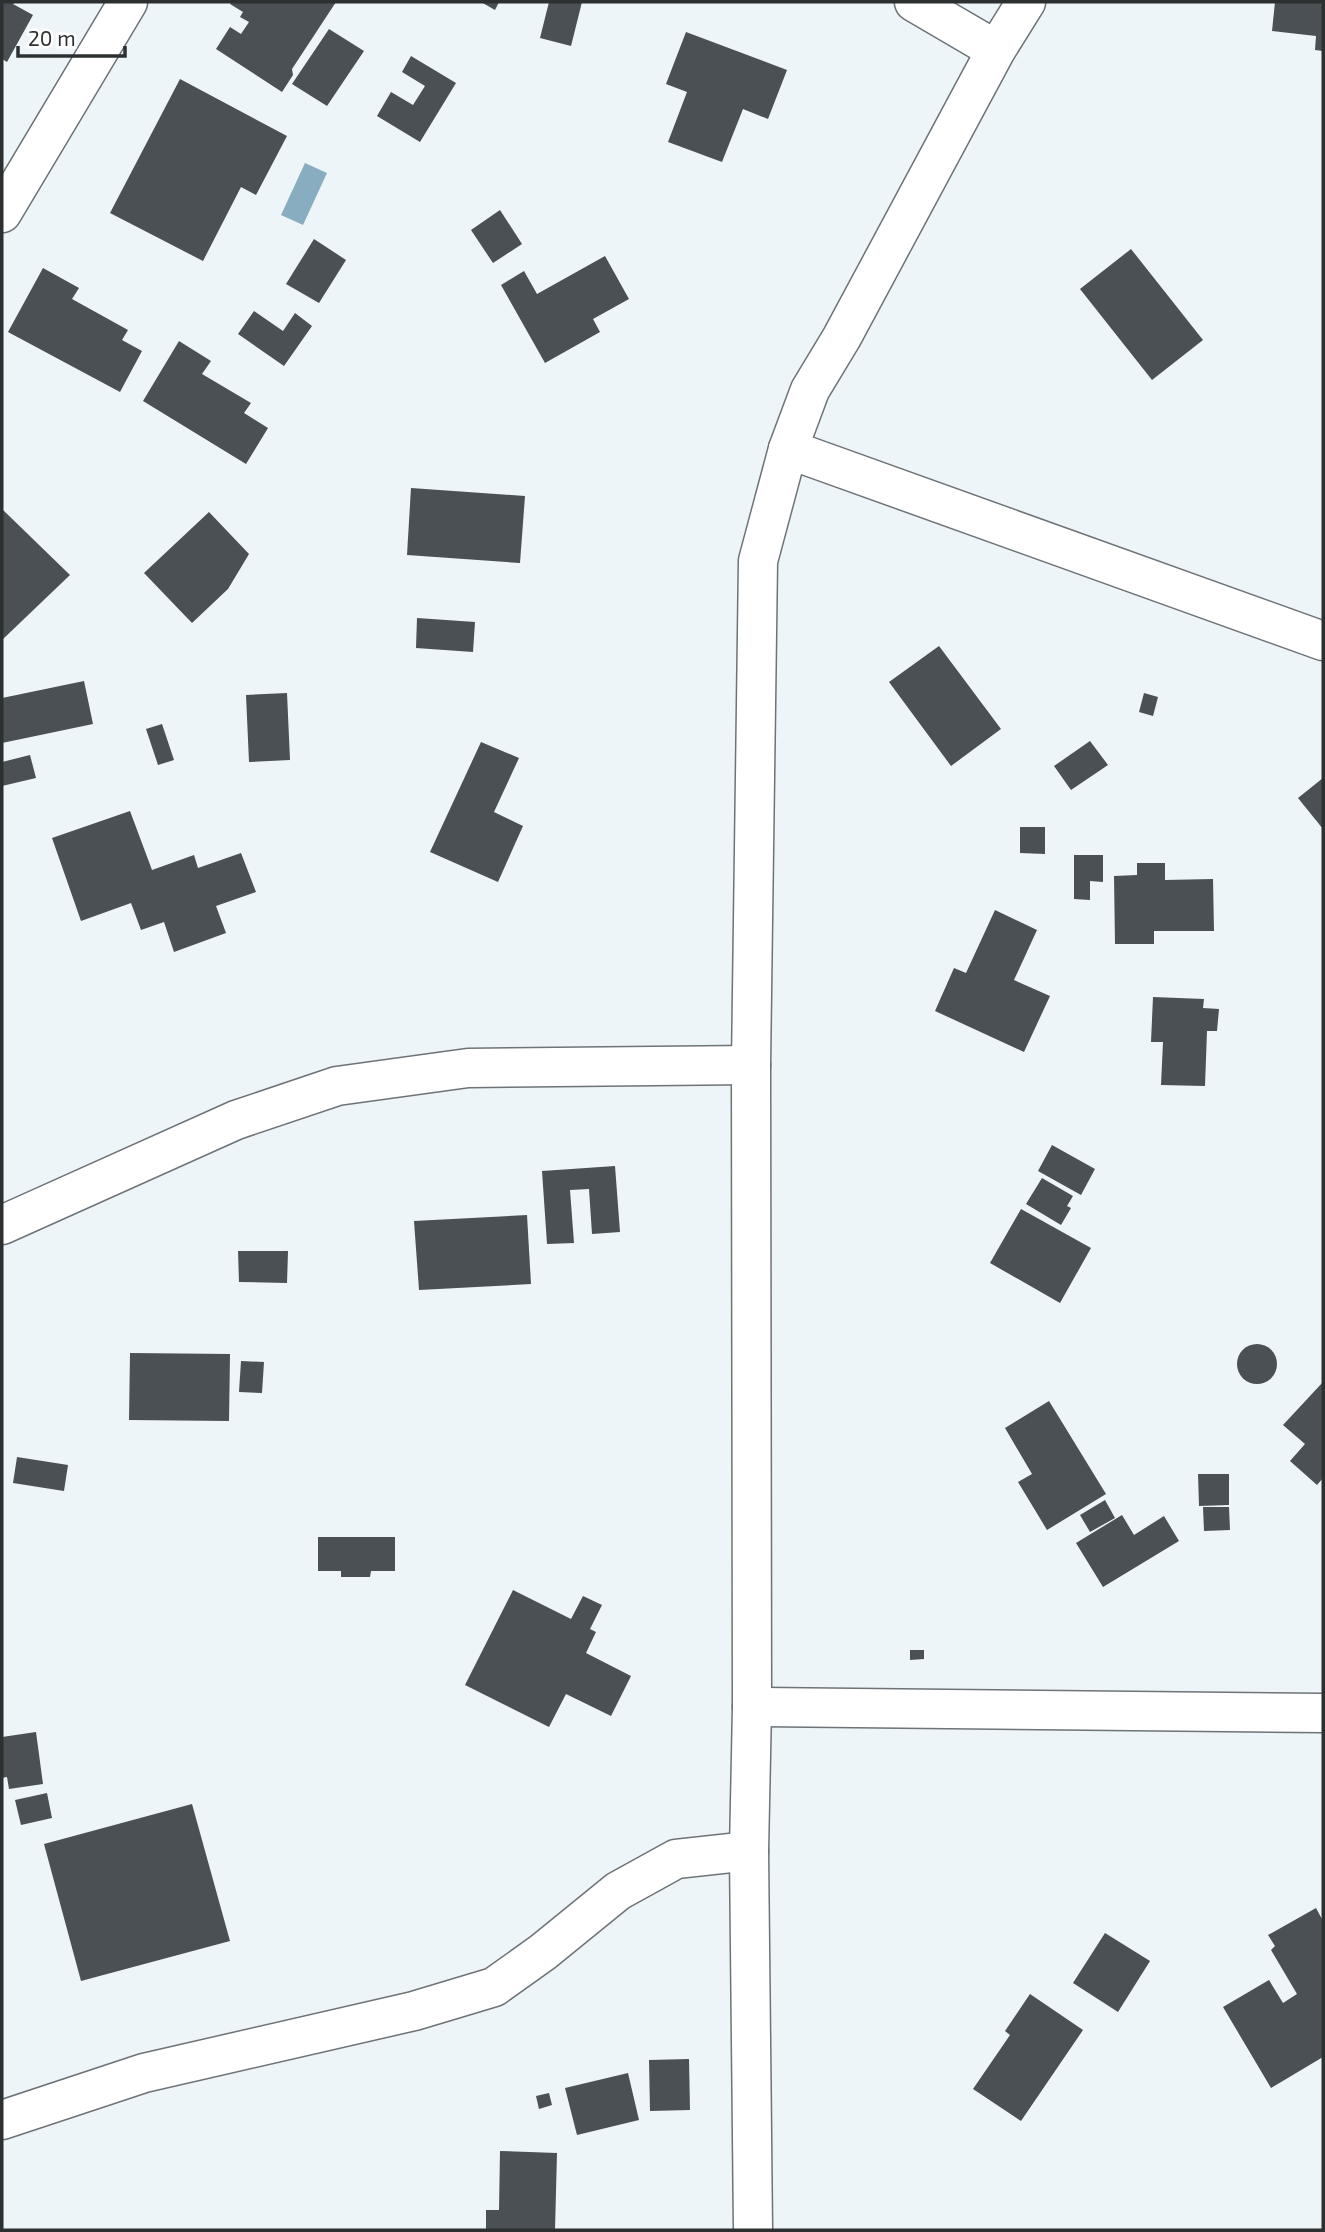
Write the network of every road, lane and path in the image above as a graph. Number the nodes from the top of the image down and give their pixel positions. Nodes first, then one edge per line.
1 (128, 2) edge
2 (914, 2) edge
3 (1026, 2) edge
4 (996, 50) junction
5 (2, 213) edge
6 (788, 449) junction
7 (1323, 641) edge
8 (751, 1065) junction
9 (2, 1225) edge
10 (752, 1707) junction
11 (1323, 1713) edge
12 (749, 1851) junction
13 (2, 2120) edge
14 (752, 2230) edge

1 - 5 street
2 - 4 street
3 - 4 street
4 - 6 street
6 - 7 street
6 - 8 street
8 - 9 street
8 - 10 street
10 - 11 street
10 - 12 street
12 - 13 street
12 - 14 street

